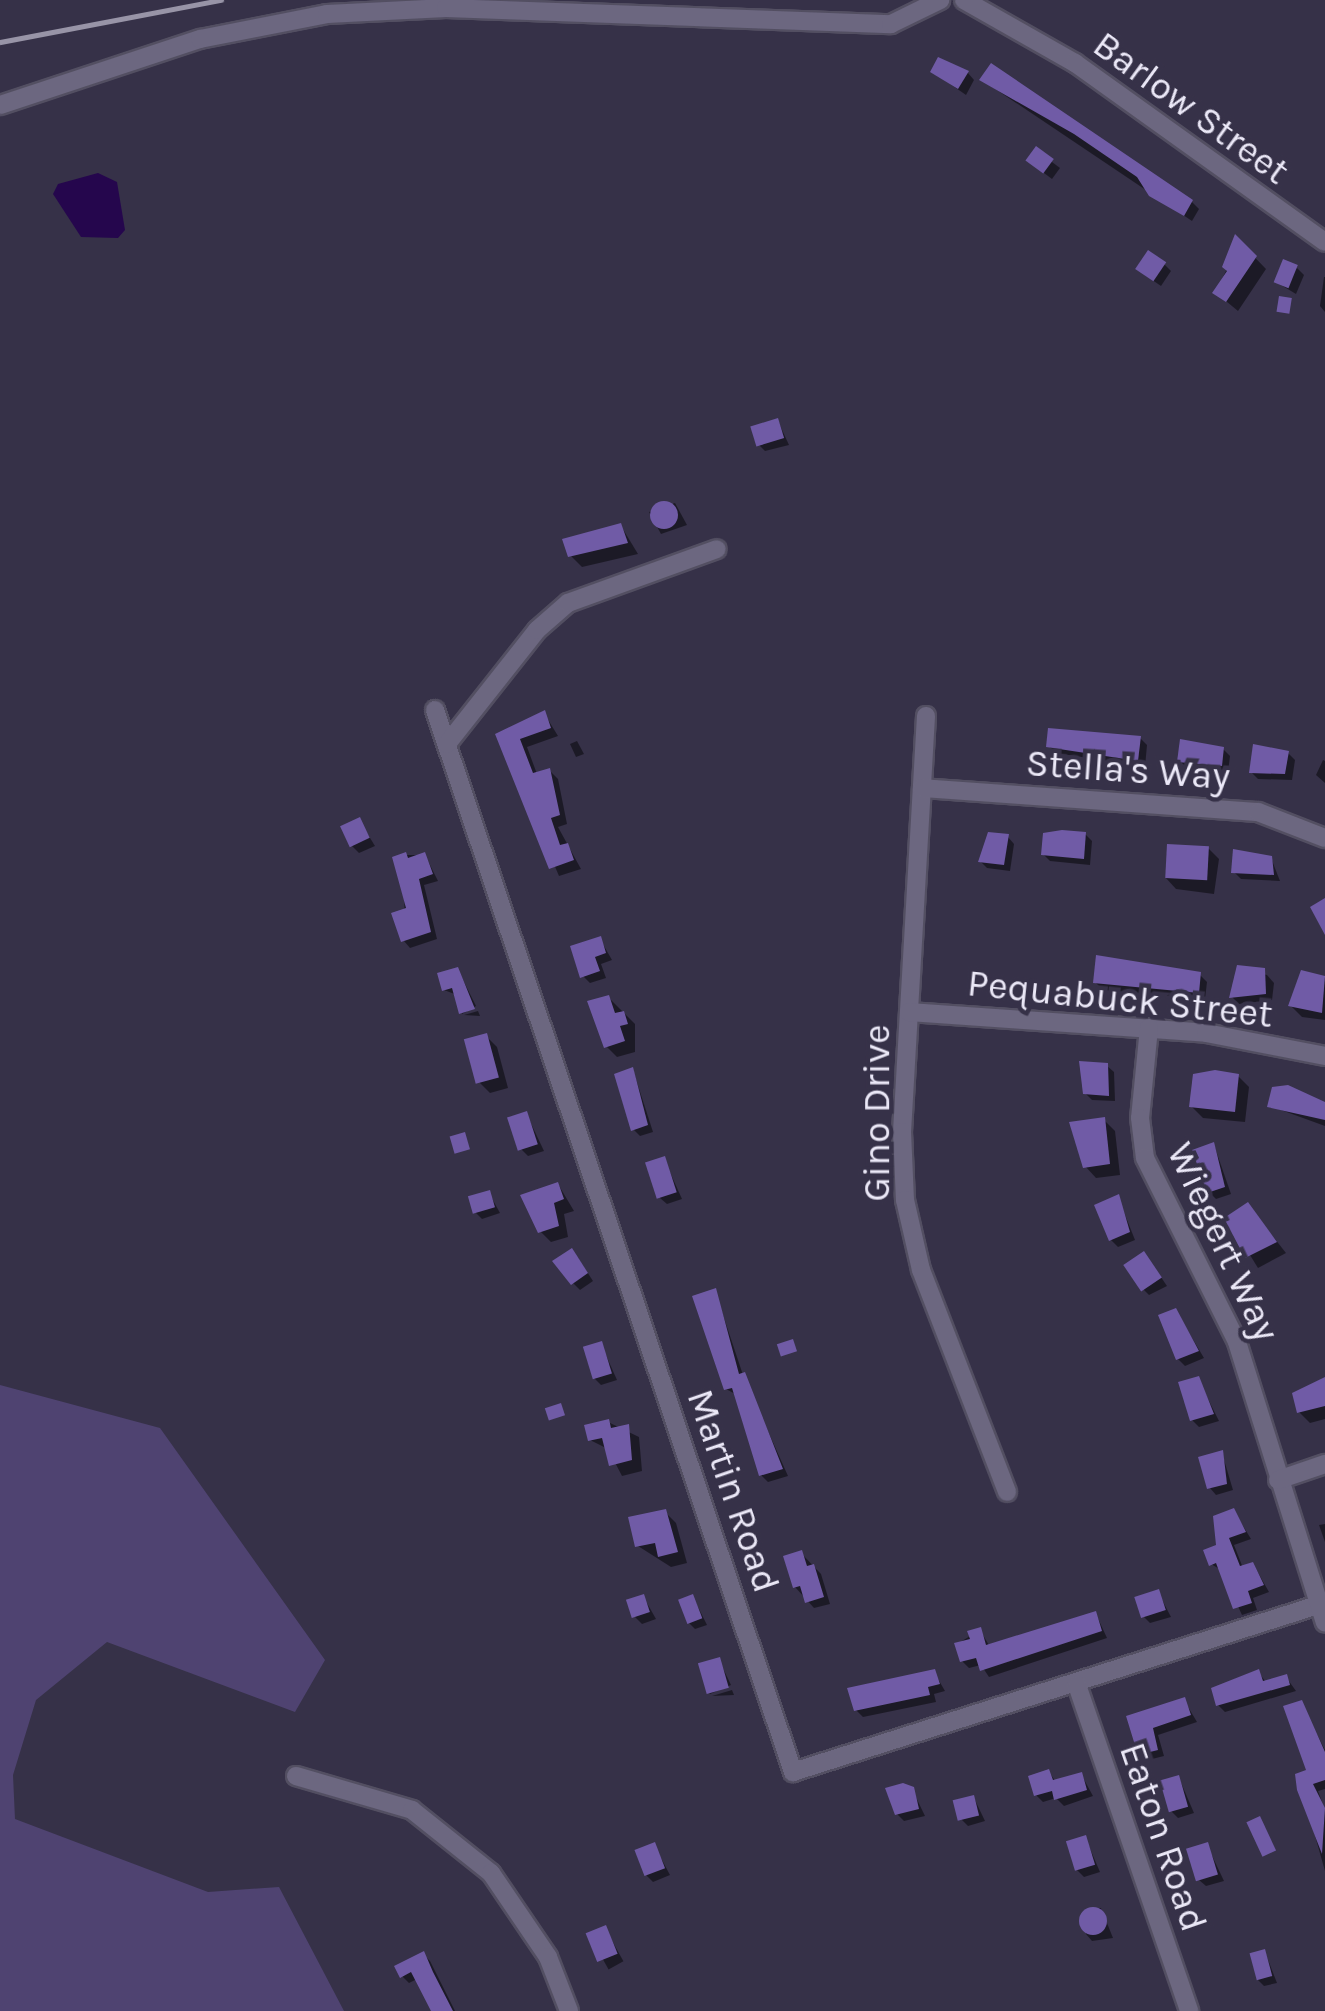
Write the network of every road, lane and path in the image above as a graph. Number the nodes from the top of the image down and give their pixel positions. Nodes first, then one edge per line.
1 (940, 0) edge
2 (964, 0) edge
3 (0, 105) edge
4 (1325, 242) edge
5 (718, 549) dead end
6 (435, 710) dead end
7 (926, 716) dead end
8 (447, 744) junction
9 (922, 788) junction
10 (1325, 838) edge
11 (908, 1012) junction
12 (1149, 1028) junction
13 (1325, 1056) edge
14 (1325, 1464) edge
15 (1278, 1480) junction
16 (1008, 1492) dead end
17 (1322, 1614) edge
18 (1077, 1684) junction
19 (296, 1776) dead end
20 (570, 2011) edge
21 (1188, 2011) edge

1 - 3 street
2 - 4 street, Barlow Street
5 - 8 street
6 - 8 street, Martin Road
7 - 9 street, Gino Drive
8 - 18 street, Martin Road
9 - 10 street, Stella's Way
9 - 11 street, Gino Drive
11 - 12 street, Pequabuck Street
11 - 16 street, Gino Drive
12 - 13 street, Pequabuck Street
12 - 15 street, Wiegert Way
14 - 15 street
15 - 17 street
17 - 18 street, Martin Road
18 - 21 street, Eaton Road
19 - 20 street

